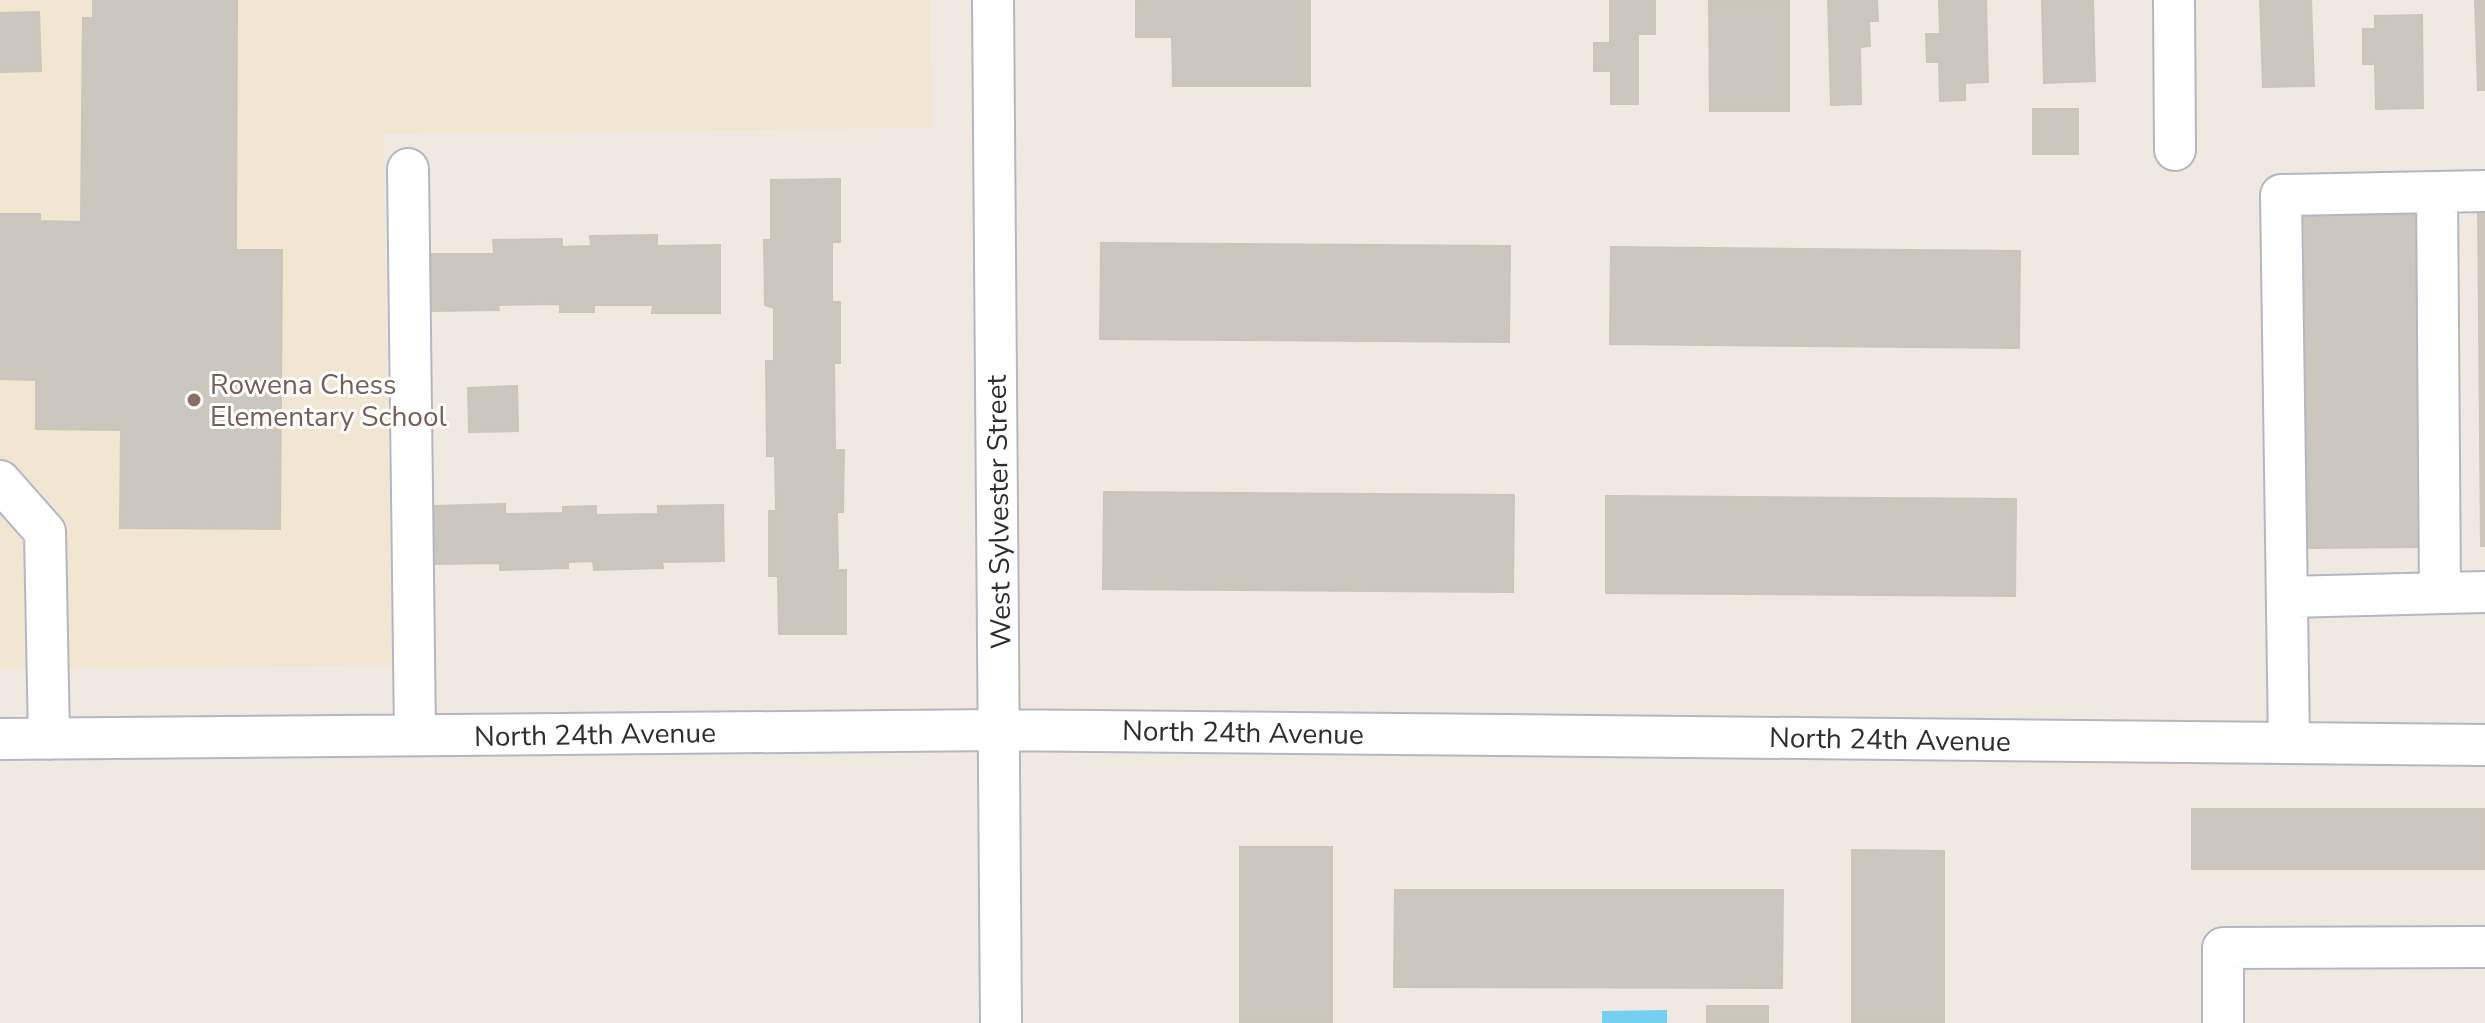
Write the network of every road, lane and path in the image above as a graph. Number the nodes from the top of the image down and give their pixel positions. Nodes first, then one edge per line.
1 (993, 0) edge
2 (2174, 0) edge
3 (2175, 150) dead end
4 (408, 169) dead end
5 (2485, 191) edge
6 (2437, 192) junction
7 (0, 481) edge
8 (2485, 592) edge
9 (2440, 593) junction
10 (2287, 597) junction
11 (999, 730) junction
12 (415, 735) junction
13 (0, 739) edge
14 (49, 739) junction
15 (2289, 743) junction
16 (2485, 745) edge
17 (2485, 947) edge
18 (1001, 1023) edge
19 (2223, 1023) edge

1 - 11 street, West Sylvester Street
2 - 3 street
4 - 12 street
5 - 6 street
6 - 9 street
6 - 10 street
7 - 14 street
8 - 9 street
9 - 10 street
10 - 15 street
11 - 12 street, North 24th Avenue
11 - 15 street, North 24th Avenue
11 - 18 street, West Sylvester Street
12 - 14 street, North 24th Avenue
13 - 14 street, North 24th Avenue
15 - 16 street, North 24th Avenue
17 - 19 street

